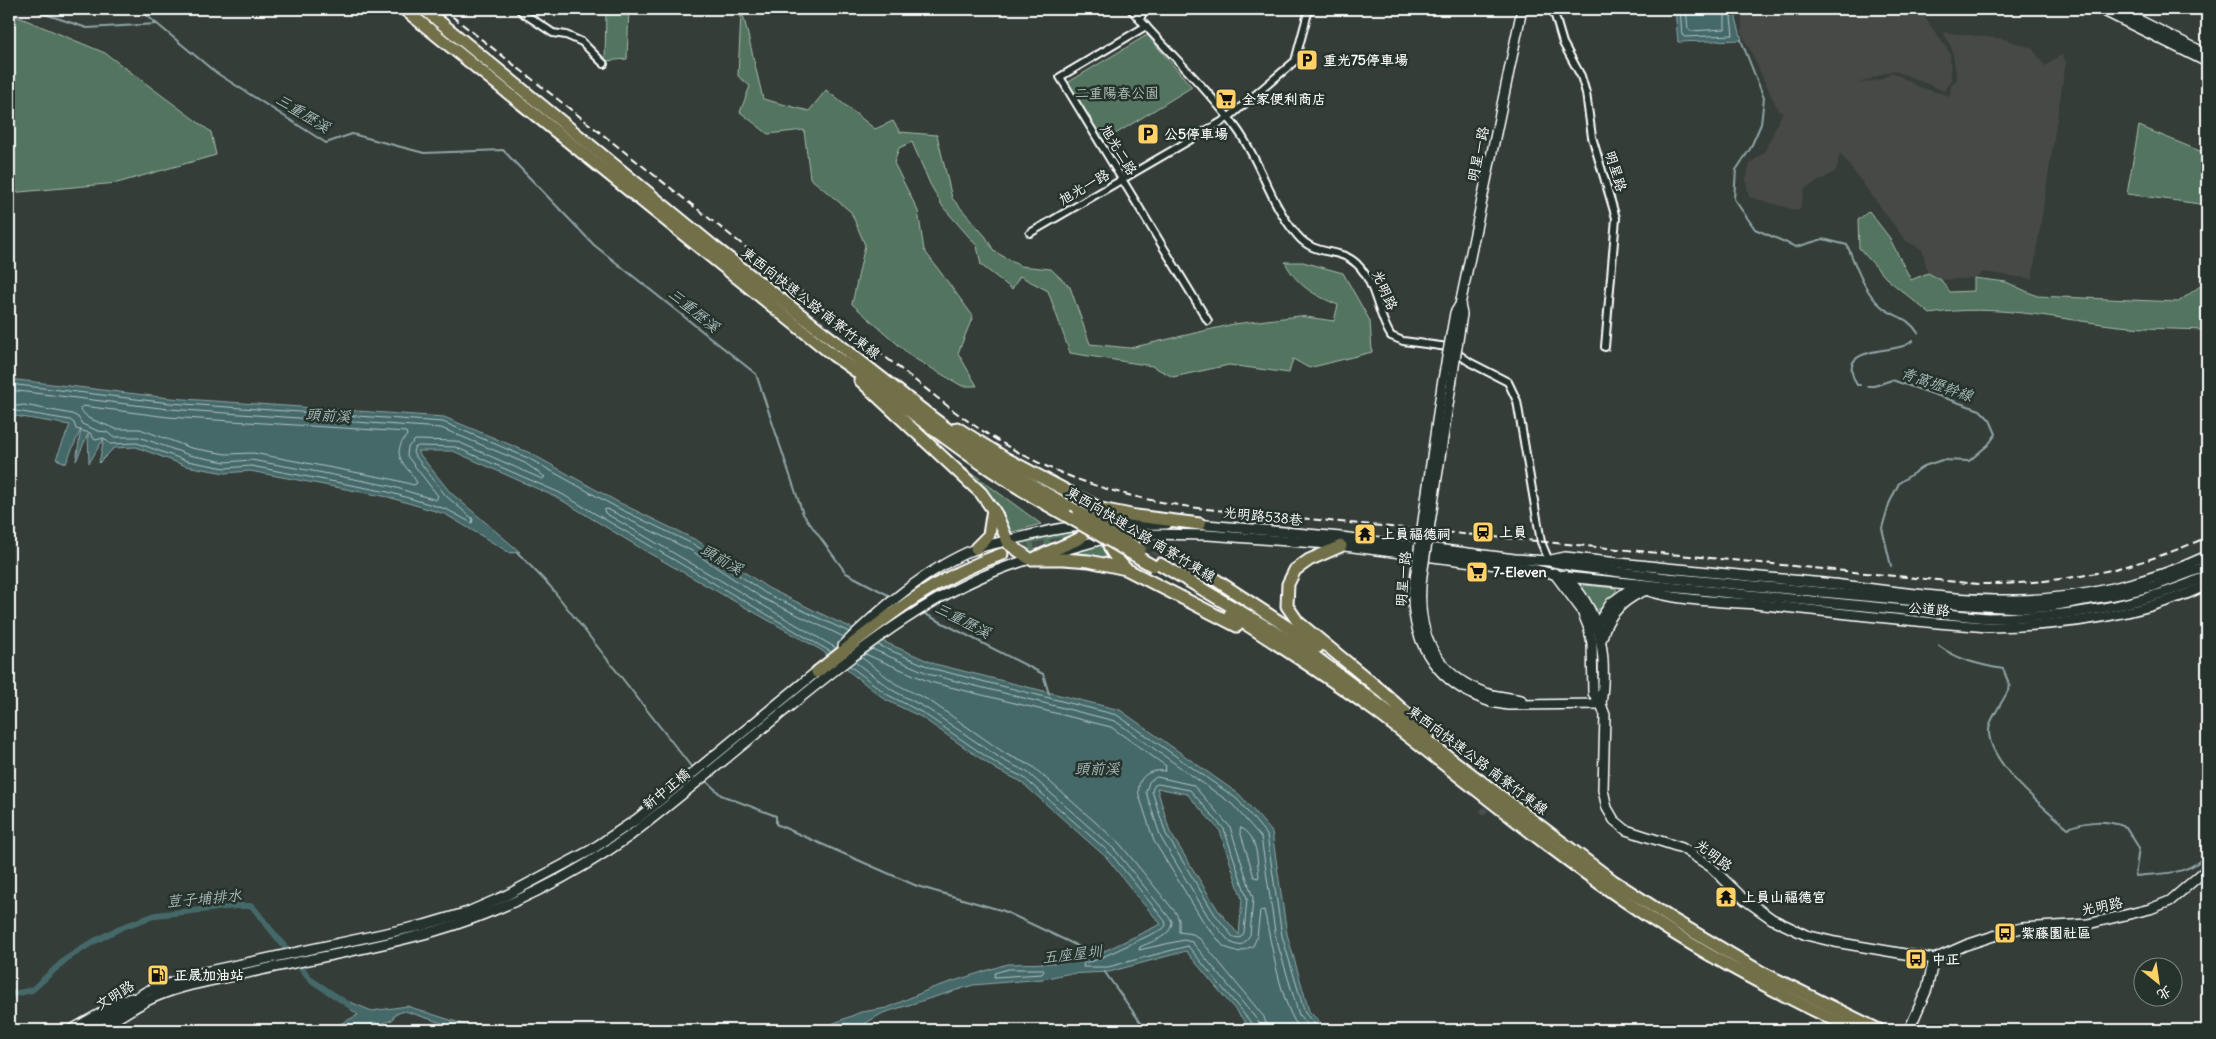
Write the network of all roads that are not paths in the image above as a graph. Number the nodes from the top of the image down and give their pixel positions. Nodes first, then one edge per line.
1 (404, 9) edge
2 (424, 9) edge
3 (519, 9) edge
4 (1132, 9) edge
5 (1144, 9) edge
6 (1309, 9) edge
7 (1522, 9) edge
8 (1553, 9) edge
9 (2100, 9) edge
10 (2116, 9) edge
11 (1140, 20) junction
12 (1146, 26) junction
13 (2207, 54) edge
14 (2207, 62) edge
15 (604, 64) dead end
16 (1228, 118) junction
17 (1122, 179) junction
18 (1030, 233) dead end
19 (1208, 321) dead end
20 (1606, 347) dead end
21 (833, 355) junction
22 (911, 399) junction
23 (1078, 496) junction
24 (993, 509) junction
25 (1121, 524) junction
26 (1200, 524) junction
27 (1095, 525) junction
28 (1107, 538) junction
29 (1007, 541) junction
30 (1340, 546) junction
31 (976, 548) junction
32 (1002, 554) tunnel mouth
33 (2207, 556) edge
34 (1030, 559) junction
35 (1549, 561) junction
36 (1157, 565) junction
37 (2207, 566) edge
38 (1668, 568) junction
39 (1126, 570) junction
40 (1560, 575) junction
41 (1654, 575) junction
42 (2207, 576) edge
43 (1213, 578) tunnel mouth
44 (1636, 584) junction
45 (2207, 585) edge
46 (1667, 586) junction
47 (1645, 590) junction
48 (1719, 597) junction
49 (2050, 620) junction
50 (1597, 623) junction
51 (1592, 643) junction
52 (1602, 648) junction
53 (1300, 658) junction
54 (1355, 671) junction
55 (817, 672) junction
56 (1601, 704) junction
57 (1466, 770) junction
58 (2207, 869) edge
59 (1934, 959) junction
60 (280, 961) junction
61 (136, 997) junction
62 (2207, 1026) edge
63 (71, 1030) edge
64 (84, 1030) edge
65 (96, 1030) edge
66 (1856, 1030) edge
67 (1879, 1030) edge
68 (1909, 1030) edge
69 (2204, 1030) edge

1 - 21 highway, 東西向快速公路 南寮竹東線
2 - 22 highway, 東西向快速公路 南寮竹東線
3 - 15 street
4 - 11 street, 光明路
5 - 11 street
6 - 16 street, 旭光一路
7 - 56 street, 明星一路, bridge
8 - 20 street, 明星路
9 - 14 street
10 - 13 street
11 - 12 street, 光明路
12 - 16 street, 光明路
12 - 17 street, 旭光二路
16 - 17 street, 旭光一路
16 - 35 street, 光明路
17 - 18 street, 旭光一路
17 - 19 street, 旭光二路
21 - 24 highway
21 - 36 highway, 東西向快速公路 南寮竹東線, bridge
22 - 23 highway
22 - 36 highway, 東西向快速公路 南寮竹東線, bridge
23 - 26 highway
23 - 27 highway
24 - 29 highway
24 - 31 highway
25 - 26 street, 光明路538巷
25 - 27 street, 光明路538巷
25 - 28 highway
26 - 35 street, 光明路538巷
27 - 29 street, 光明路538巷
27 - 34 highway
28 - 30 street, 光明路538巷
28 - 34 street, 光明路538巷
28 - 39 highway
29 - 31 street, 光明路538巷
29 - 34 highway
30 - 40 street, 光明路538巷
30 - 54 highway
31 - 55 street, 新中正橋
32 - 55 highway
33 - 38 street, 公道路
34 - 39 highway
34 - 60 street, 新中正橋
35 - 38 street, 公道路
35 - 40 street, 光明路
35 - 41 street, 公道路
36 - 53 highway, 東西向快速公路 南寮竹東線
36 - 57 highway, 東西向快速公路 南寮竹東線
37 - 41 street, 公道路
38 - 41 street
39 - 53 highway
40 - 44 street, 公道路
40 - 50 street, 光明路
40 - 51 street, 光明路
41 - 44 street
42 - 49 street, 公道路
43 - 54 highway
44 - 46 street, 公道路
44 - 47 street, 公道路
44 - 50 street
45 - 49 street, 公道路
46 - 47 street, 公道路
46 - 48 street, 公道路
47 - 48 street, 公道路
47 - 52 street, 公道路
48 - 49 street, 公道路
50 - 51 street
50 - 52 street, 光明路
51 - 56 street, 光明路
52 - 56 street, 光明路
53 - 66 highway, 東西向快速公路 南寮竹東線
54 - 57 highway
55 - 60 street, 新中正橋
56 - 59 street, 光明路
57 - 67 highway, 東西向快速公路 南寮竹東線
58 - 59 street, 光明路
59 - 68 street
60 - 61 street, 文明路
60 - 65 street, 文明路
61 - 63 street
61 - 64 street, 文明路
62 - 69 street

